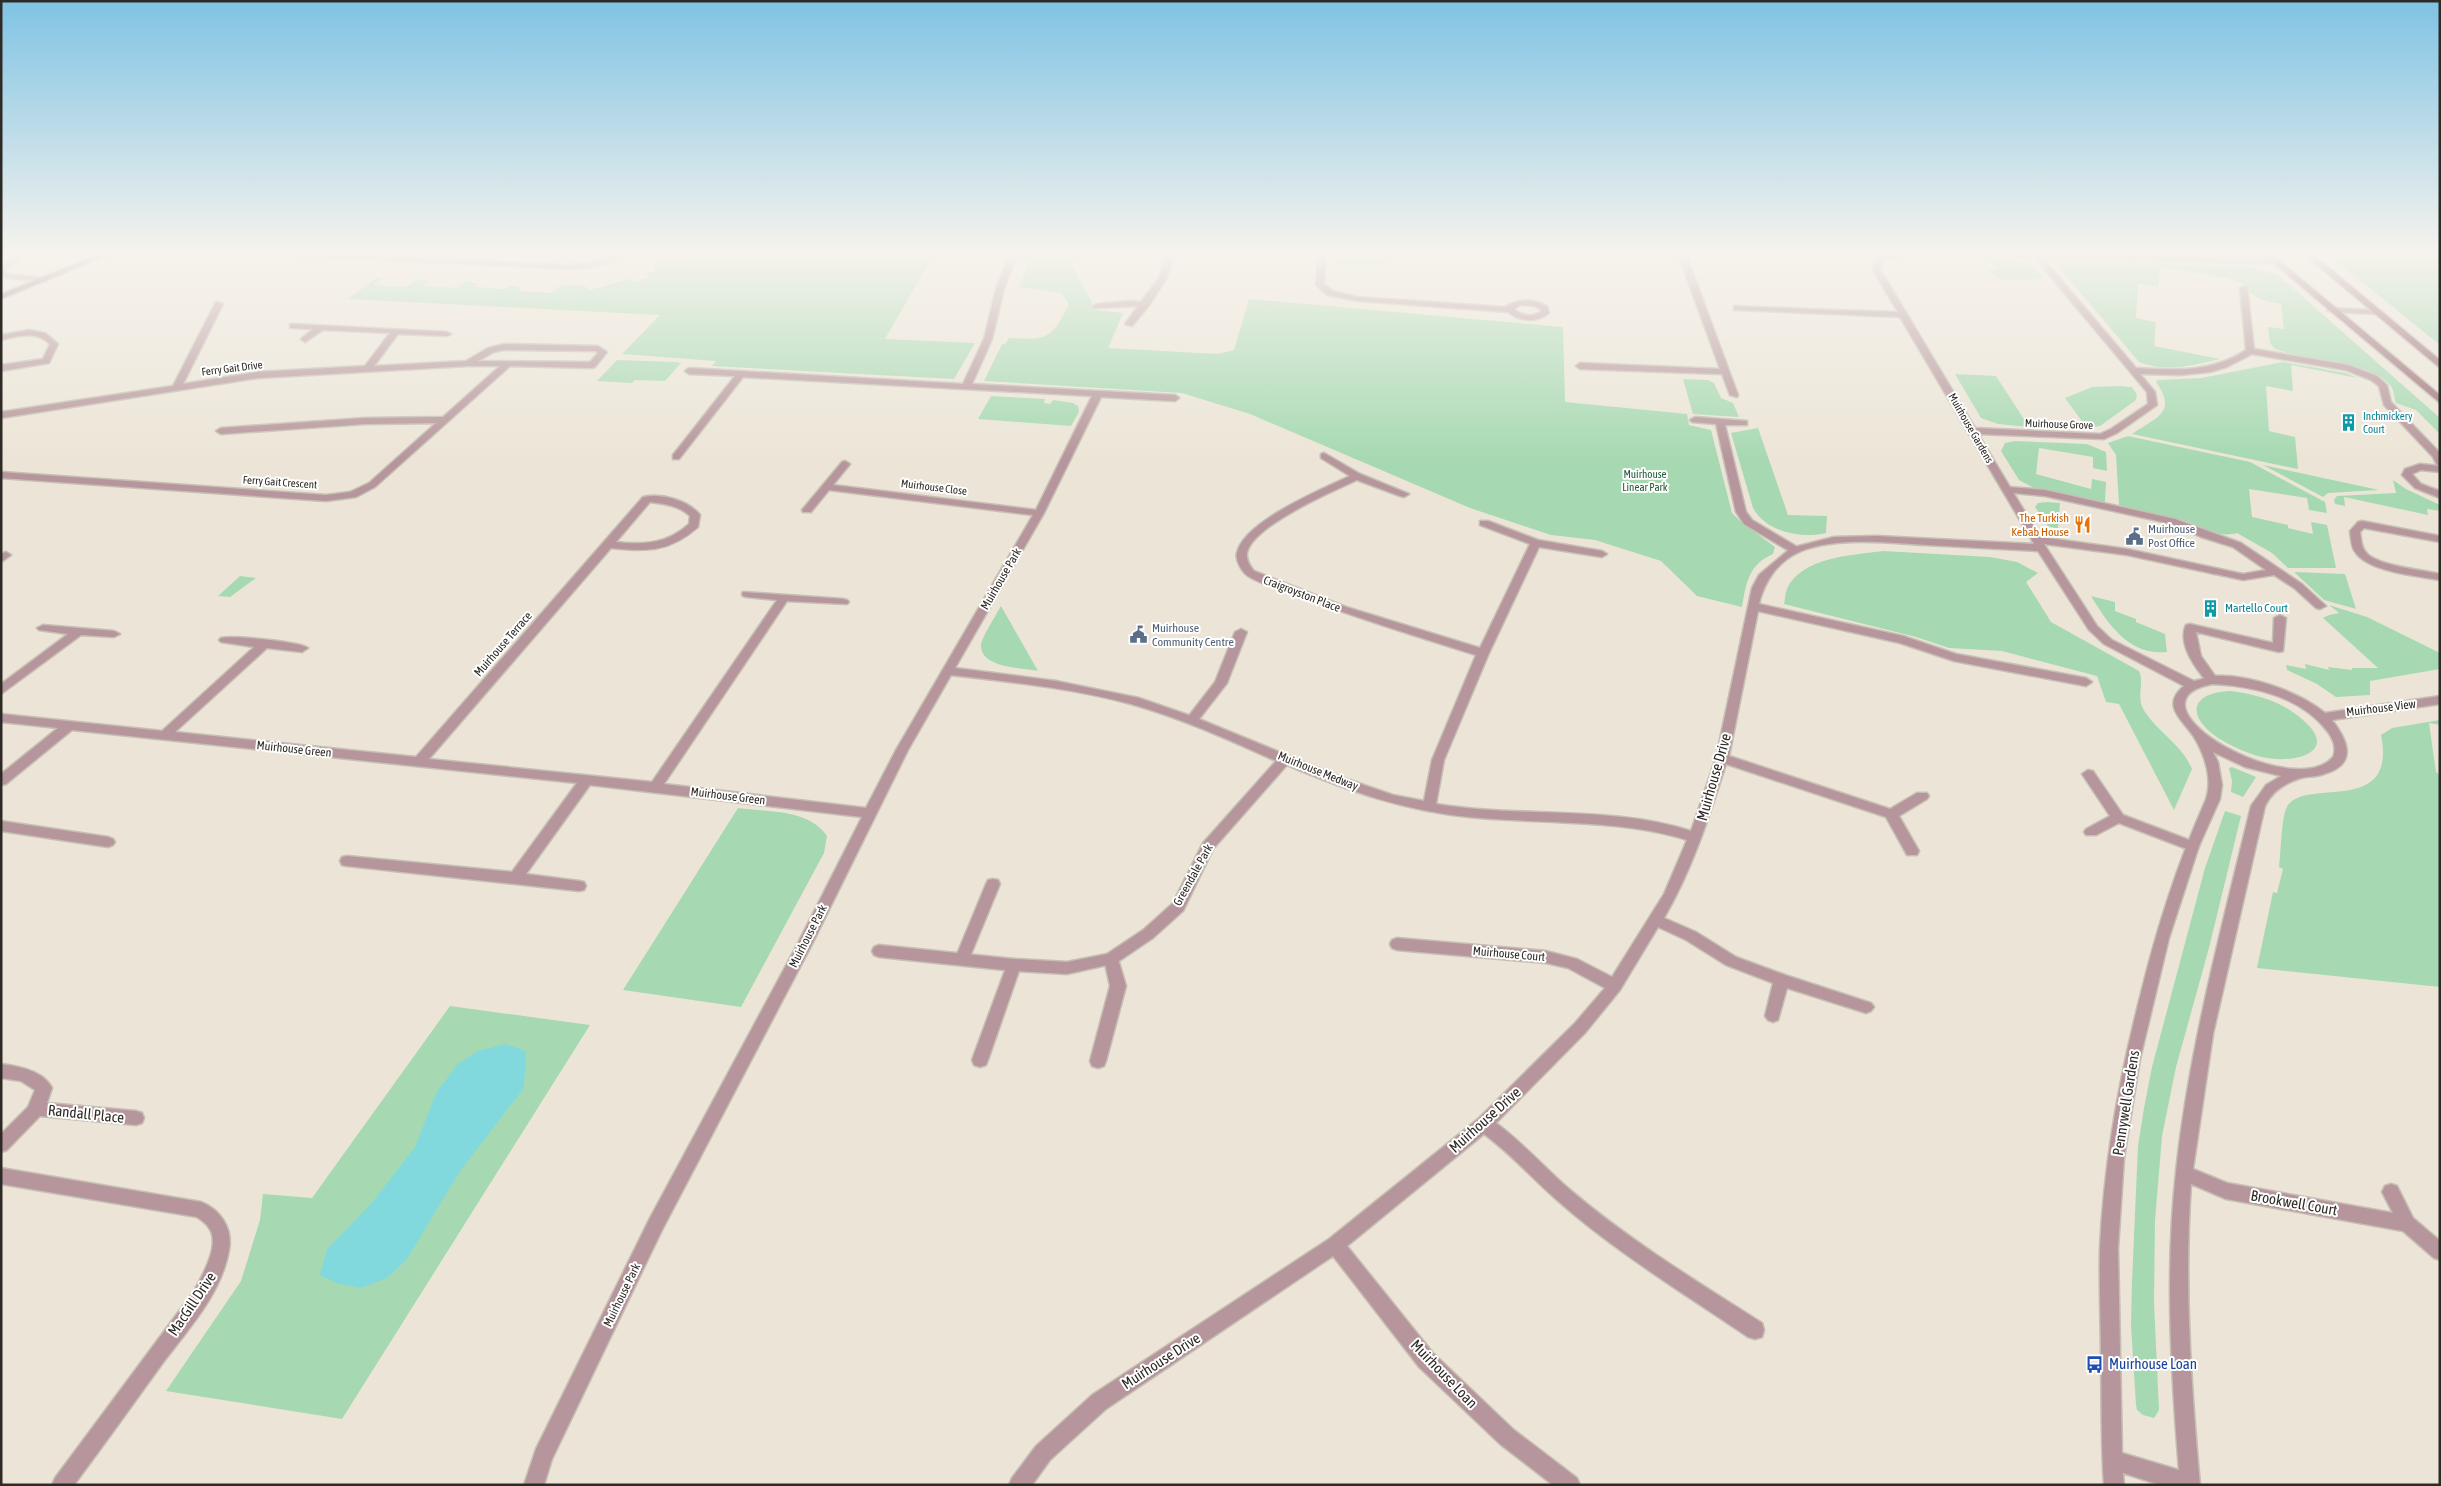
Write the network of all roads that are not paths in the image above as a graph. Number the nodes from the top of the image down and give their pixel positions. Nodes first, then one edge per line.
1 (211, 320) edge
2 (992, 320) edge
3 (1132, 320) edge
4 (1707, 320) edge
5 (1908, 320) edge
6 (2091, 320) edge
7 (2247, 320) edge
8 (2344, 320) edge
9 (2385, 320) edge
10 (1129, 324) dead end
11 (436, 325) dead end
12 (293, 326) dead end
13 (320, 328) junction
14 (395, 332) junction
15 (430, 334) junction
16 (448, 334) dead end
17 (1, 338) edge
18 (304, 339) dead end
19 (2250, 350) junction
20 (468, 363) junction
21 (509, 363) junction
22 (695, 363) dead end
23 (2440, 365) edge
24 (1580, 366) dead end
25 (1, 368) edge
26 (369, 368) junction
27 (2134, 371) junction
28 (1726, 372) junction
29 (741, 374) junction
30 (178, 387) junction
31 (966, 387) junction
32 (1096, 394) junction
33 (1734, 395) dead end
34 (1175, 398) dead end
35 (2440, 400) edge
36 (1, 415) edge
37 (445, 420) junction
38 (1694, 420) dead end
39 (1720, 422) junction
40 (1744, 423) dead end
41 (221, 431) dead end
42 (1973, 431) junction
43 (1324, 456) dead end
44 (676, 457) dead end
45 (2440, 463) edge
46 (845, 464) dead end
47 (2440, 469) edge
48 (1, 475) edge
49 (1357, 476) junction
50 (826, 487) junction
51 (2008, 490) junction
52 (1404, 494) dead end
53 (2440, 495) edge
54 (807, 510) dead end
55 (1039, 512) junction
56 (1484, 523) dead end
57 (2440, 539) edge
58 (607, 544) junction
59 (1536, 544) junction
60 (2039, 544) junction
61 (1795, 550) junction
62 (1602, 554) dead end
63 (2278, 571) junction
64 (2440, 577) edge
65 (747, 594) dead end
66 (784, 597) junction
67 (843, 602) dead end
68 (1752, 606) junction
69 (2320, 606) dead end
70 (2280, 618) dead end
71 (43, 628) dead end
72 (77, 632) junction
73 (1241, 632) dead end
74 (114, 634) dead end
75 (225, 640) dead end
76 (266, 643) junction
77 (302, 648) dead end
78 (1483, 653) junction
79 (948, 671) junction
80 (2212, 680) junction
81 (2086, 682) dead end
82 (2192, 685) junction
83 (1, 690) edge
84 (2440, 700) edge
85 (1, 718) edge
86 (2322, 718) junction
87 (1192, 720) junction
88 (70, 725) junction
89 (165, 735) junction
90 (2200, 737) junction
91 (1286, 758) junction
92 (1722, 758) junction
93 (419, 762) junction
94 (2088, 774) dead end
95 (2302, 774) junction
96 (586, 780) junction
97 (1, 781) edge
98 (655, 787) junction
99 (1922, 796) dead end
100 (1429, 806) junction
101 (870, 813) junction
102 (1892, 814) junction
103 (2118, 818) junction
104 (1, 826) edge
105 (2091, 832) dead end
106 (1695, 838) junction
107 (108, 842) dead end
108 (2192, 846) junction
109 (1912, 851) dead end
110 (347, 861) dead end
111 (516, 878) junction
112 (993, 884) dead end
113 (579, 886) dead end
114 (1655, 920) junction
115 (1397, 944) dead end
116 (879, 951) dead end
117 (962, 959) junction
118 (1111, 959) junction
119 (1014, 965) junction
120 (1781, 980) junction
121 (1615, 986) junction
122 (1866, 1007) dead end
123 (1773, 1016) dead end
124 (980, 1060) dead end
125 (1098, 1061) dead end
126 (1, 1071) edge
127 (37, 1109) junction
128 (136, 1118) dead end
129 (1484, 1124) junction
130 (1, 1145) edge
131 (2184, 1173) junction
132 (1, 1176) edge
133 (2391, 1192) dead end
134 (2407, 1224) junction
135 (1335, 1245) junction
136 (2440, 1252) edge
137 (1755, 1330) dead end
138 (2112, 1460) junction
139 (62, 1485) edge
140 (534, 1485) edge
141 (1019, 1485) edge
142 (1570, 1485) edge
143 (2114, 1485) edge
144 (2190, 1485) edge

1 - 30 street
2 - 31 street
3 - 10 street
4 - 28 street
5 - 42 street, Muirhouse Gardens
6 - 27 street, Muirhouse Grove
7 - 19 street
8 - 35 street
9 - 23 street
11 - 15 street
12 - 13 street
13 - 14 street
13 - 18 street
14 - 15 street
14 - 26 street
15 - 16 street
17 - 25 street
19 - 27 street
19 - 45 street
20 - 21 street, Ferry Gait Drive
20 - 21 street, Ferry Gait Drive
20 - 26 street, Ferry Gait Drive
21 - 37 street, Ferry Gait Crescent
22 - 29 street
24 - 28 street
26 - 30 street, Ferry Gait Drive
27 - 42 street, Muirhouse Grove
28 - 33 street
29 - 31 street
29 - 44 street
30 - 36 street, Ferry Gait Drive
31 - 32 street
32 - 34 street
32 - 55 street, Muirhouse Park
37 - 41 street
37 - 48 street, Ferry Gait Crescent
38 - 39 street
39 - 40 street
39 - 61 street
42 - 51 street, Muirhouse Gardens
43 - 49 street
46 - 50 street
47 - 53 street
49 - 52 street
49 - 78 street, Craigroyston Place
50 - 54 street
50 - 55 street, Muirhouse Close
51 - 60 street, Muirhouse Gardens
51 - 63 street
55 - 79 street, Muirhouse Park
56 - 59 street
57 - 64 street
58 - 58 street, Muirhouse Terrace
58 - 93 street, Muirhouse Terrace
59 - 62 street
59 - 78 street
60 - 61 street, Muirhouse Drive
60 - 63 street
60 - 82 street, Muirhouse Gardens
61 - 68 street, Muirhouse Drive
63 - 69 street
65 - 66 street
66 - 67 street
66 - 98 street
68 - 81 street
68 - 92 street, Muirhouse Drive
70 - 80 street
71 - 72 street
72 - 74 street
72 - 83 street
73 - 87 street
75 - 76 street
76 - 77 street
76 - 89 street
78 - 100 street
79 - 87 street, Muirhouse Medway
79 - 101 street, Muirhouse Park
80 - 82 street, Pennywell Gardens
80 - 86 street, Pennywell Gardens
82 - 90 street, Pennywell Gardens
84 - 86 street, Muirhouse View
85 - 88 street, Muirhouse Green
86 - 95 street, Pennywell Gardens
87 - 91 street, Muirhouse Medway
88 - 89 street, Muirhouse Green
88 - 97 street
89 - 93 street, Muirhouse Green
90 - 95 street, Pennywell Gardens
90 - 108 street, Pennywell Gardens
91 - 100 street, Muirhouse Medway
91 - 118 street, Greendale Park
92 - 102 street
92 - 106 street, Muirhouse Drive
93 - 96 street, Muirhouse Green
94 - 103 street
95 - 131 street, Pennywell Gardens
96 - 98 street, Muirhouse Green
96 - 111 street
98 - 101 street, Muirhouse Green
99 - 102 street
100 - 106 street, Muirhouse Medway
101 - 140 street, Muirhouse Park
102 - 109 street
103 - 105 street
103 - 108 street
104 - 107 street
106 - 114 street, Muirhouse Drive
108 - 138 street, Pennywell Gardens
110 - 111 street
111 - 113 street
112 - 117 street
114 - 120 street
114 - 121 street, Muirhouse Drive
115 - 121 street, Muirhouse Court
116 - 117 street, Greendale Park
117 - 119 street, Greendale Park
118 - 119 street, Greendale Park
118 - 125 street
119 - 124 street
120 - 122 street
120 - 123 street
121 - 129 street, Muirhouse Drive
126 - 127 street, Randall Place
127 - 128 street, Randall Place
127 - 130 street, Randall Place
129 - 135 street, Muirhouse Drive
129 - 137 street
131 - 134 street, Brookwell Court
131 - 144 street, Pennywell Gardens
132 - 139 street, MacGill Drive
133 - 134 street, Brookwell Court
134 - 136 street, Brookwell Court
135 - 141 street, Muirhouse Drive
135 - 142 street, Muirhouse Loan
138 - 143 street, Pennywell Gardens
138 - 144 street

